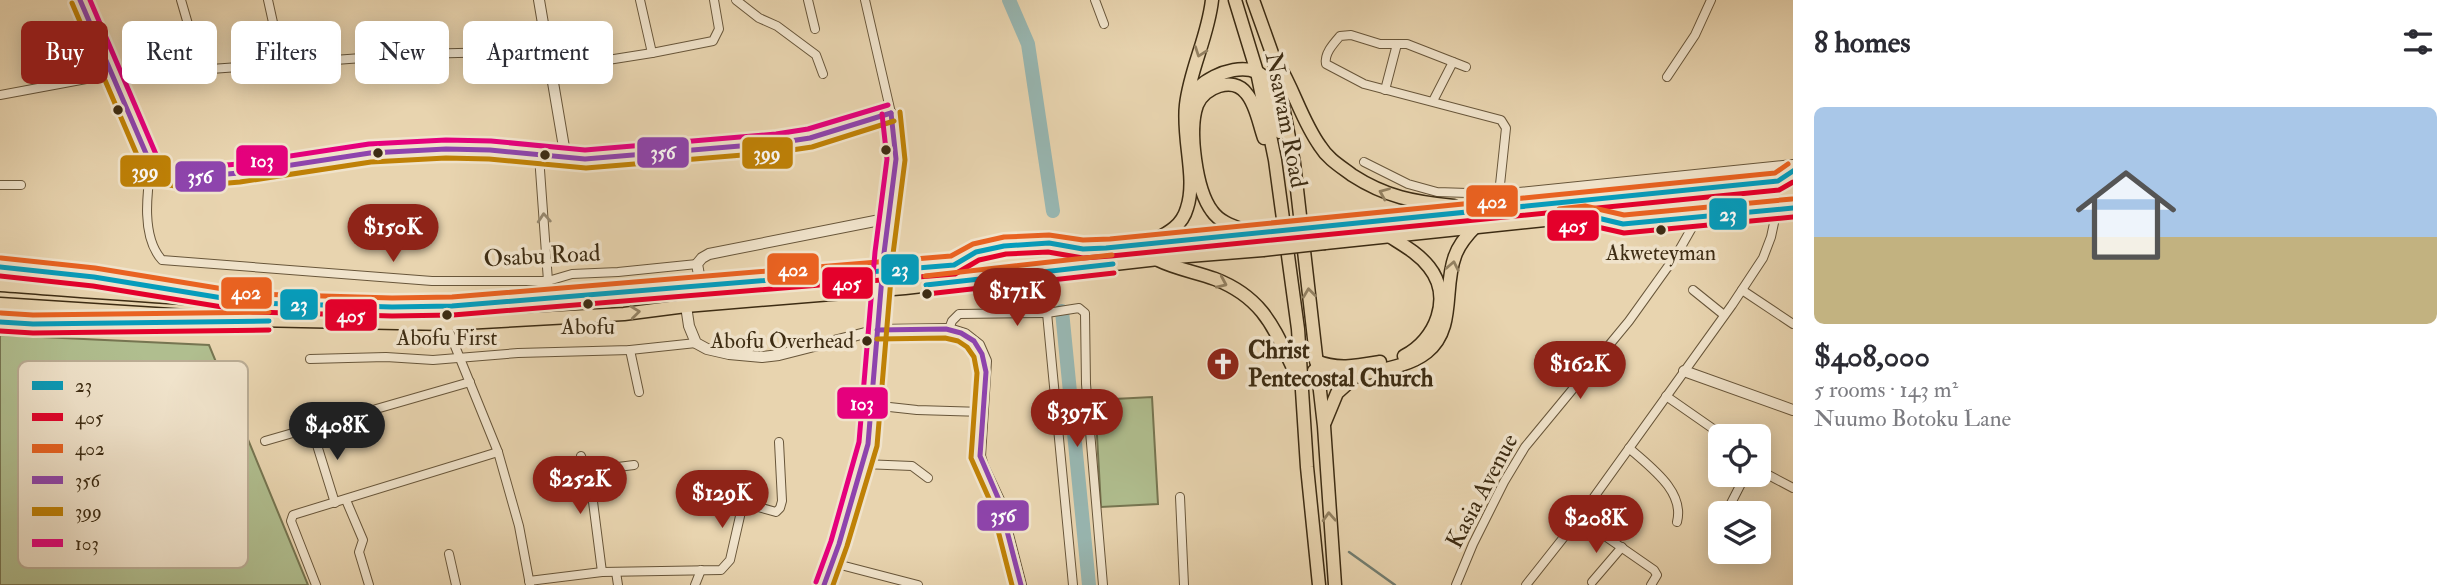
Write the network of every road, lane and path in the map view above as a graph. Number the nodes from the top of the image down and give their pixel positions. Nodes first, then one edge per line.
1 (80, 0) edge
2 (181, 0) edge
3 (268, 0) edge
4 (540, 0) edge
5 (640, 0) edge
6 (714, 0) edge
7 (736, 0) edge
8 (808, 0) edge
9 (865, 0) edge
10 (1095, 0) edge
11 (1212, 0) edge
12 (1235, 0) edge
13 (1253, 0) edge
14 (1711, 0) edge
15 (273, 21) edge
16 (543, 21) edge
17 (1104, 24) dead end
18 (815, 29) dead end
19 (1397, 44) junction
20 (463, 53) edge
21 (652, 53) junction
22 (1273, 56) junction
23 (341, 59) edge
24 (613, 59) edge
25 (1453, 62) junction
26 (231, 67) edge
27 (1466, 67) dead end
28 (1257, 72) junction
29 (113, 74) junction
30 (823, 74) dead end
31 (1667, 77) dead end
32 (554, 84) edge
33 (1385, 90) junction
34 (0, 94) edge
35 (1433, 101) junction
36 (1186, 104) junction
37 (891, 113) junction
38 (539, 156) junction
39 (566, 159) junction
40 (1275, 160) junction
41 (1364, 162) dead end
42 (1294, 163) junction
43 (1793, 164) edge
44 (151, 165) junction
45 (1793, 171) edge
46 (1793, 180) edge
47 (1779, 181) junction
48 (21, 185) dead end
49 (0, 186) edge
50 (1499, 194) junction
51 (1793, 194) edge
52 (1793, 208) edge
53 (1777, 209) junction
54 (1475, 210) junction
55 (1585, 215) junction
56 (1698, 217) junction
57 (890, 218) junction
58 (1476, 226) junction
59 (1257, 233) junction
60 (1389, 236) junction
61 (1146, 244) junction
62 (884, 253) tunnel mouth
63 (1158, 260) junction
64 (697, 264) junction
65 (0, 267) edge
66 (548, 281) junction
67 (0, 285) edge
68 (701, 286) junction
69 (1693, 290) dead end
70 (1742, 290) junction
71 (253, 303) junction
72 (0, 304) edge
73 (686, 306) junction
74 (881, 306) tunnel mouth
75 (1047, 313) junction
76 (1724, 316) junction
77 (248, 320) junction
78 (0, 322) edge
79 (446, 324) junction
80 (1793, 324) edge
81 (949, 329) junction
82 (877, 330) junction
83 (696, 343) junction
84 (629, 350) junction
85 (1301, 357) junction
86 (460, 358) junction
87 (310, 359) dead end
88 (1317, 367) junction
89 (1684, 371) junction
90 (1357, 375) junction
91 (470, 383) junction
92 (1303, 389) junction
93 (639, 392) dead end
94 (1666, 396) junction
95 (871, 405) junction
96 (1793, 410) edge
97 (983, 412) junction
98 (1708, 425) edge
99 (1324, 426) junction
100 (312, 429) junction
101 (265, 441) dead end
102 (779, 442) dead end
103 (1629, 448) junction
104 (498, 452) junction
105 (581, 456) dead end
106 (863, 464) junction
107 (634, 465) dead end
108 (586, 471) junction
109 (1771, 476) edge
110 (928, 478) dead end
111 (684, 486) dead end
112 (1793, 488) edge
113 (1180, 497) dead end
114 (346, 500) junction
115 (335, 503) junction
116 (743, 503) junction
117 (1579, 518) junction
118 (1677, 522) dead end
119 (1622, 547) junction
120 (449, 554) dead end
121 (834, 563) junction
122 (701, 570) junction
123 (602, 572) junction
124 (616, 572) junction
125 (1592, 582) dead end
126 (530, 583) edge
127 (316, 585) edge
128 (369, 585) edge
129 (456, 585) edge
130 (618, 585) edge
131 (695, 585) edge
132 (824, 585) edge
133 (918, 585) edge
134 (1021, 585) edge
135 (1073, 585) edge
136 (1102, 585) edge
137 (1184, 585) edge
138 (1319, 585) edge
139 (1335, 585) edge
140 (1456, 585) edge
141 (1526, 585) edge
142 (1651, 585) edge

1 - 29 street
2 - 26 street
3 - 15 street
4 - 16 street
5 - 21 street
6 - 21 street
7 - 30 street
8 - 18 street
9 - 37 street
10 - 17 street
11 -> 36 highway
12 - 28 highway, Nsawam Road
13 - 22 highway, Nsawam Road
14 - 31 street
19 - 25 street
19 - 33 street
19 - 33 street
20 - 23 street
21 - 24 street
22 - 42 highway, Nsawam Road
54 -> 22 highway
25 - 27 street
25 - 35 street
28 - 36 highway
28 - 40 highway, Nsawam Road
28 - 42 highway
29 - 34 street
29 - 44 street
32 - 39 street
33 - 35 street
35 - 50 street
36 - 61 highway
37 - 39 street
37 - 57 street
38 - 39 street
38 - 44 street
66 -> 38 street
40 - 59 highway
40 - 85 highway, Nsawam Road
41 - 50 street
88 -> 42 highway, Nsawam Road
43 - 50 street
44 - 66 street, Osabu Road
45 - 47 highway
46 - 47 highway
47 - 54 highway
48 - 49 street
51 - 55 highway
52 - 53 highway
53 - 56 highway
53 - 70 street
54 - 59 highway, bridge
55 - 56 highway
55 - 58 highway
56 - 140 street, Kasia Avenue
57 - 62 street
57 - 64 street, Osabu Road
58 - 60 highway
90 -> 58 highway
59 - 61 highway
60 - 63 highway, bridge
60 - 88 highway
61 - 68 highway
63 - 73 highway
63 -> 92 highway
64 - 66 street, Osabu Road
64 - 68 street
65 - 71 highway
67 - 71 highway
68 - 71 highway
69 - 76 street
70 - 76 street
70 - 80 street
72 - 77 highway
79 -> 73 highway
73 - 83 street
74 - 82 street
75 - 81 street
75 - 135 street
75 - 136 street
76 - 89 street
77 - 78 highway
77 - 79 highway
79 - 86 street
81 - 82 street
81 - 97 street
82 - 83 street
82 - 95 street
83 - 84 street
84 - 86 street
84 - 93 street
85 - 88 highway
85 - 92 highway, Nsawam Road
86 - 87 street
86 - 91 street
88 - 90 highway
88 - 99 highway, Nsawam Road
89 - 94 street
89 - 96 street
90 - 99 highway
91 - 100 street
91 - 104 street
92 - 138 highway, Nsawam Road
94 - 98 street
94 - 103 street
95 - 97 street
95 - 106 street
97 - 134 street
139 -> 99 highway, Nsawam Road
100 - 101 street
100 - 115 street
102 - 116 street
103 - 117 street
103 - 118 street
104 - 114 street
104 - 126 street
105 - 108 street
106 - 110 street
106 - 121 street
107 - 108 street
108 - 123 street
109 - 112 street
111 - 116 street
113 - 137 street
114 - 115 street
114 - 128 street
115 - 127 street
116 - 122 street
117 - 119 street
117 - 141 street
119 - 125 street
119 - 142 street
120 - 129 street
121 - 132 street
121 - 133 street
122 - 124 street
122 - 131 street
123 - 124 street
123 - 126 street
124 - 130 street

